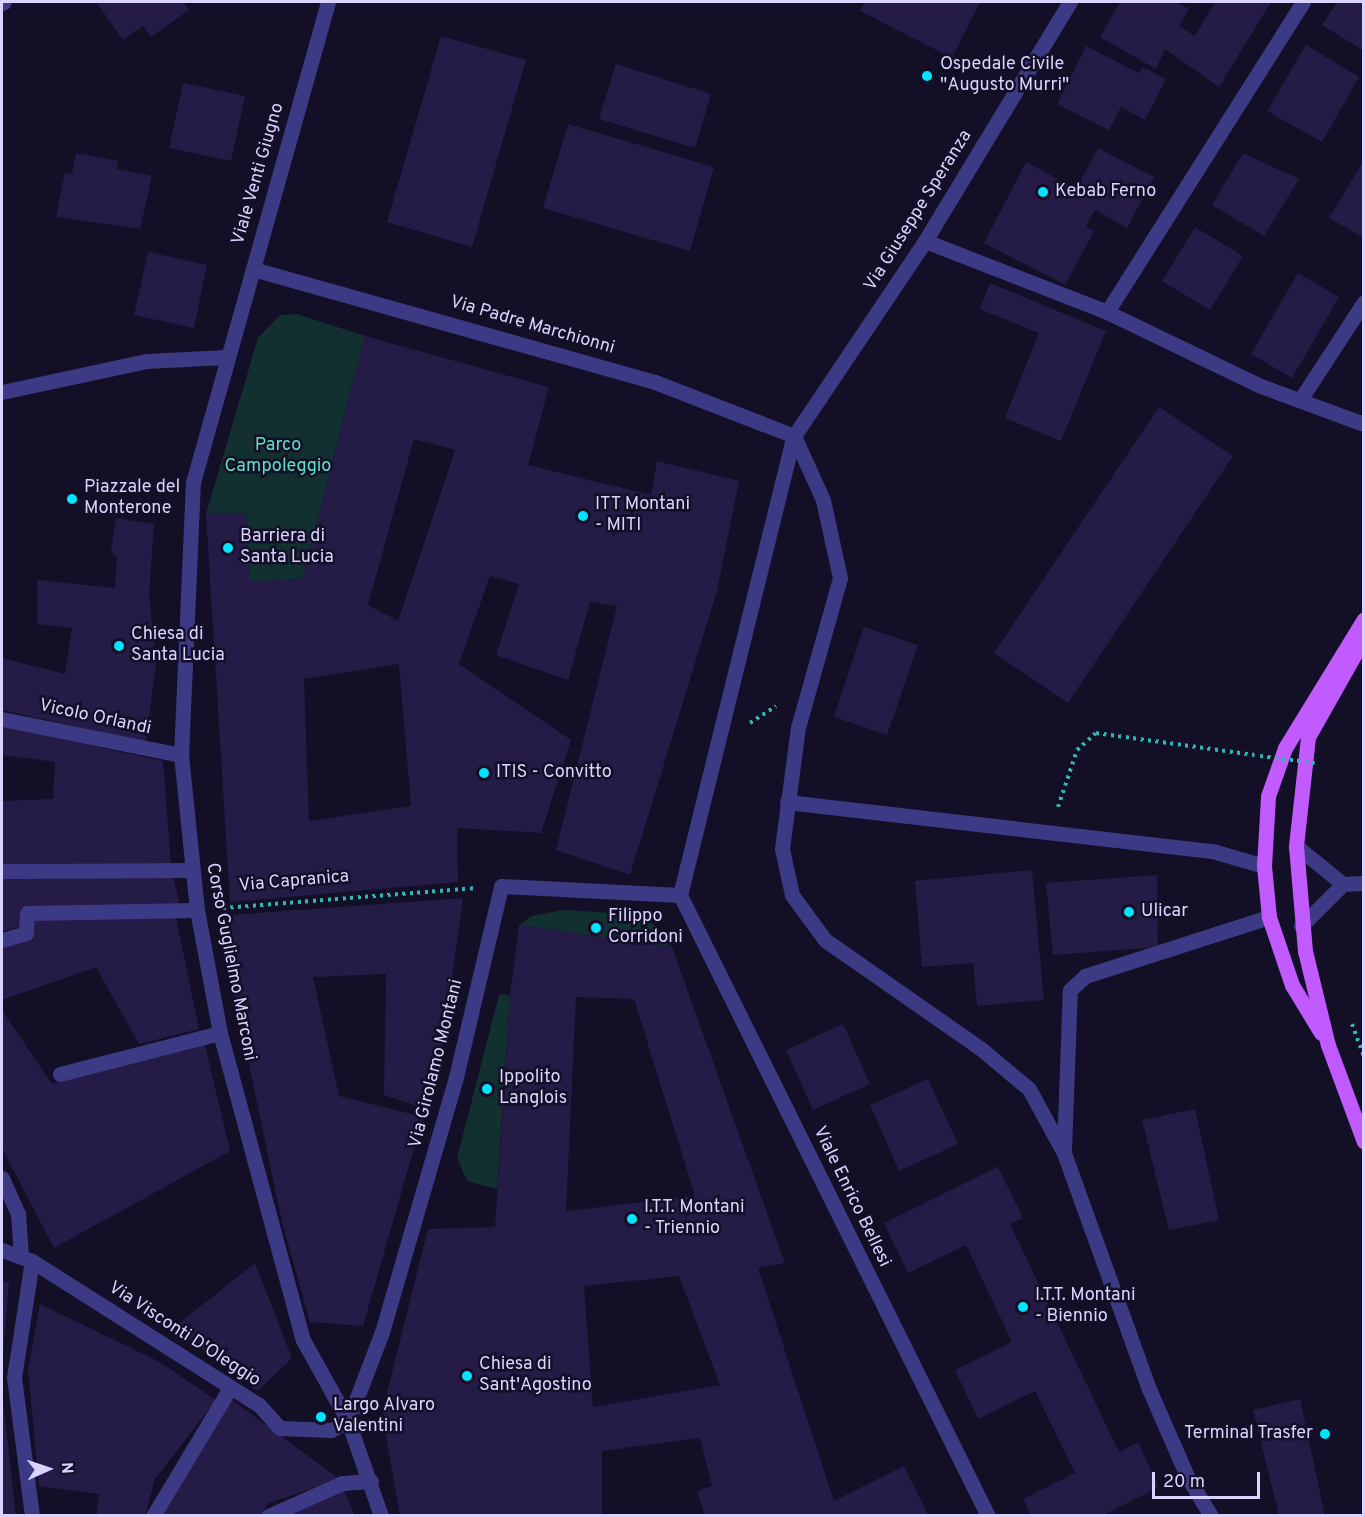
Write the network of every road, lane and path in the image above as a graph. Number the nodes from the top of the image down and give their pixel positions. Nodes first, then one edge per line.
1 (328, 2) edge
2 (1056, 2) edge
3 (1070, 2) edge
4 (1302, 2) edge
5 (1056, 24) junction
6 (925, 241) junction
7 (253, 270) junction
8 (1364, 302) edge
9 (1107, 312) junction
10 (226, 357) junction
11 (2, 392) edge
12 (1302, 398) junction
13 (1364, 424) edge
14 (794, 436) junction
15 (1364, 619) edge
16 (1364, 638) edge
17 (808, 684) junction
18 (2, 719) edge
19 (717, 746) junction
20 (181, 755) junction
21 (1315, 763) dead end
22 (787, 802) junction
23 (1049, 833) junction
24 (1296, 846) junction
25 (1264, 866) junction
26 (191, 870) junction
27 (2, 871) edge
28 (1364, 883) edge
29 (1344, 884) junction
30 (501, 886) junction
31 (680, 895) junction
32 (196, 910) junction
33 (1269, 917) junction
34 (1301, 926) junction
35 (2, 940) edge
36 (220, 1033) junction
37 (1329, 1045) junction
38 (60, 1074) dead end
39 (1364, 1142) edge
40 (1064, 1153) junction
41 (2, 1178) edge
42 (2, 1250) edge
43 (26, 1258) junction
44 (230, 1388) junction
45 (348, 1421) junction
46 (371, 1481) junction
47 (32, 1515) edge
48 (153, 1515) edge
49 (268, 1515) edge
50 (381, 1515) edge
51 (988, 1515) edge
52 (1211, 1515) edge

1 - 7 street, Viale Venti Giugno
2 - 5 street
3 - 5 street, Via Giuseppe Speranza
4 - 9 street
5 - 6 street, Via Giuseppe Speranza
6 - 9 street
6 - 14 street, Via Giuseppe Speranza
7 - 10 street, Viale Venti Giugno
7 - 14 street, Via Padre Marchionni
8 - 12 street
9 - 12 street
10 - 11 street
10 - 20 street, Corso Guglielmo Marconi
12 - 13 street
14 - 17 street
14 - 19 street, Via Giuseppe Speranza
15 - 25 main road
16 - 24 main road
17 - 19 path
17 - 22 street
18 - 20 street, Vicolo Orlandi
19 - 31 street, Via Giuseppe Speranza
20 - 26 street, Corso Guglielmo Marconi
21 - 23 path, bridge
22 - 23 street
22 - 40 street
23 - 25 street
24 - 29 street
24 - 34 main road
25 - 33 main road
26 - 27 street
26 - 32 street, Corso Guglielmo Marconi
28 - 29 street
29 - 34 street
30 - 31 street
30 - 32 path, Via Capranica
30 - 45 street, Via Girolamo Montani
31 - 51 street, Viale Enrico Bellesi
32 - 35 street
32 - 36 street, Corso Guglielmo Marconi
33 - 37 main road
33 - 40 street
34 - 37 main road
36 - 38 street
36 - 45 street, Corso Guglielmo Marconi
37 - 39 main road
40 - 52 street
41 - 43 street
42 - 43 street, Via Visconti D'Oleggio
43 - 44 street, Via Visconti D'Oleggio
43 - 47 street
44 - 45 street, Via Visconti D'Oleggio
44 - 48 street
45 - 46 street, Corso Guglielmo Marconi
46 - 49 street
46 - 50 street, Corso Guglielmo Marconi

